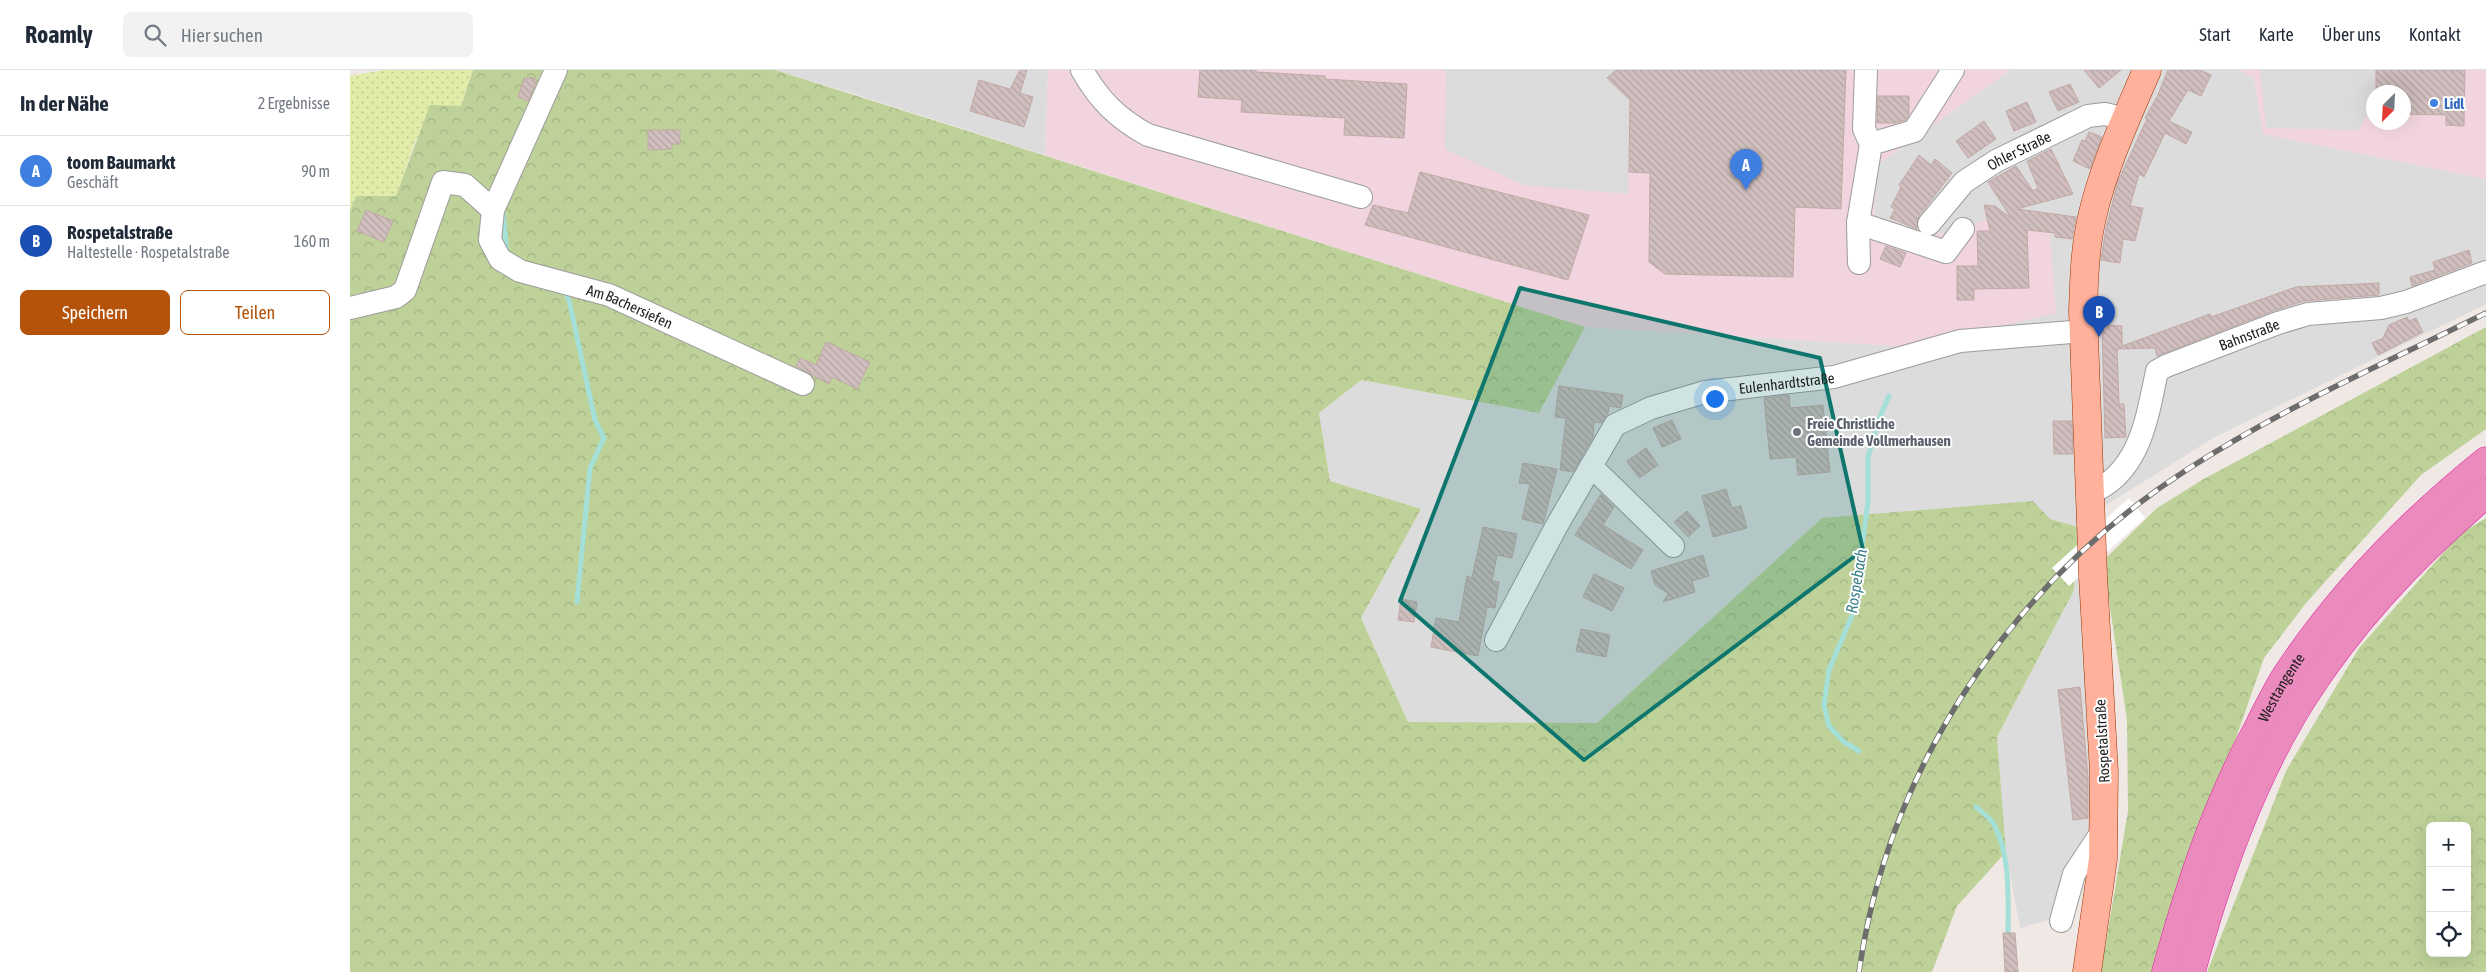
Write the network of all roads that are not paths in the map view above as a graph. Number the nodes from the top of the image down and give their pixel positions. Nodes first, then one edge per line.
1 (556, 70) edge
2 (1082, 70) edge
3 (1866, 70) edge
4 (1954, 70) edge
5 (2147, 70) edge
6 (2126, 119) junction
7 (1871, 144) junction
8 (1361, 197) dead end
9 (493, 210) junction
10 (1858, 223) junction
11 (1928, 224) dead end
12 (1963, 228) dead end
13 (1859, 263) dead end
14 (2486, 272) edge
15 (350, 308) edge
16 (2084, 331) junction
17 (803, 384) dead end
18 (2486, 461) edge
19 (1591, 466) junction
20 (2090, 493) junction
21 (2486, 494) edge
22 (1673, 546) dead end
23 (1496, 640) dead end
24 (2103, 830) junction
25 (2061, 921) dead end
26 (2087, 972) edge
27 (2166, 972) edge
28 (2191, 972) edge

1 - 9 street, Am Bachersiefen
2 - 8 street
3 - 7 street
4 - 7 street
5 - 6 main road, Rospetalstraße
6 - 11 street, Ohler Straße
6 - 16 main road, Rospetalstraße
7 - 10 street
9 - 15 street
9 - 17 street, Am Bachersiefen
10 - 12 street
10 - 13 street
14 - 20 street, Bahnstraße
16 - 19 street, Eulenhardtstraße
16 - 20 main road, Rospetalstraße
18 - 27 highway, Westtangente
19 - 22 street
19 - 23 street, Eulenhardtstraße
20 - 24 main road, Rospetalstraße
21 - 28 highway, Westtangente
24 - 25 street
24 - 26 main road, Rospetalstraße

